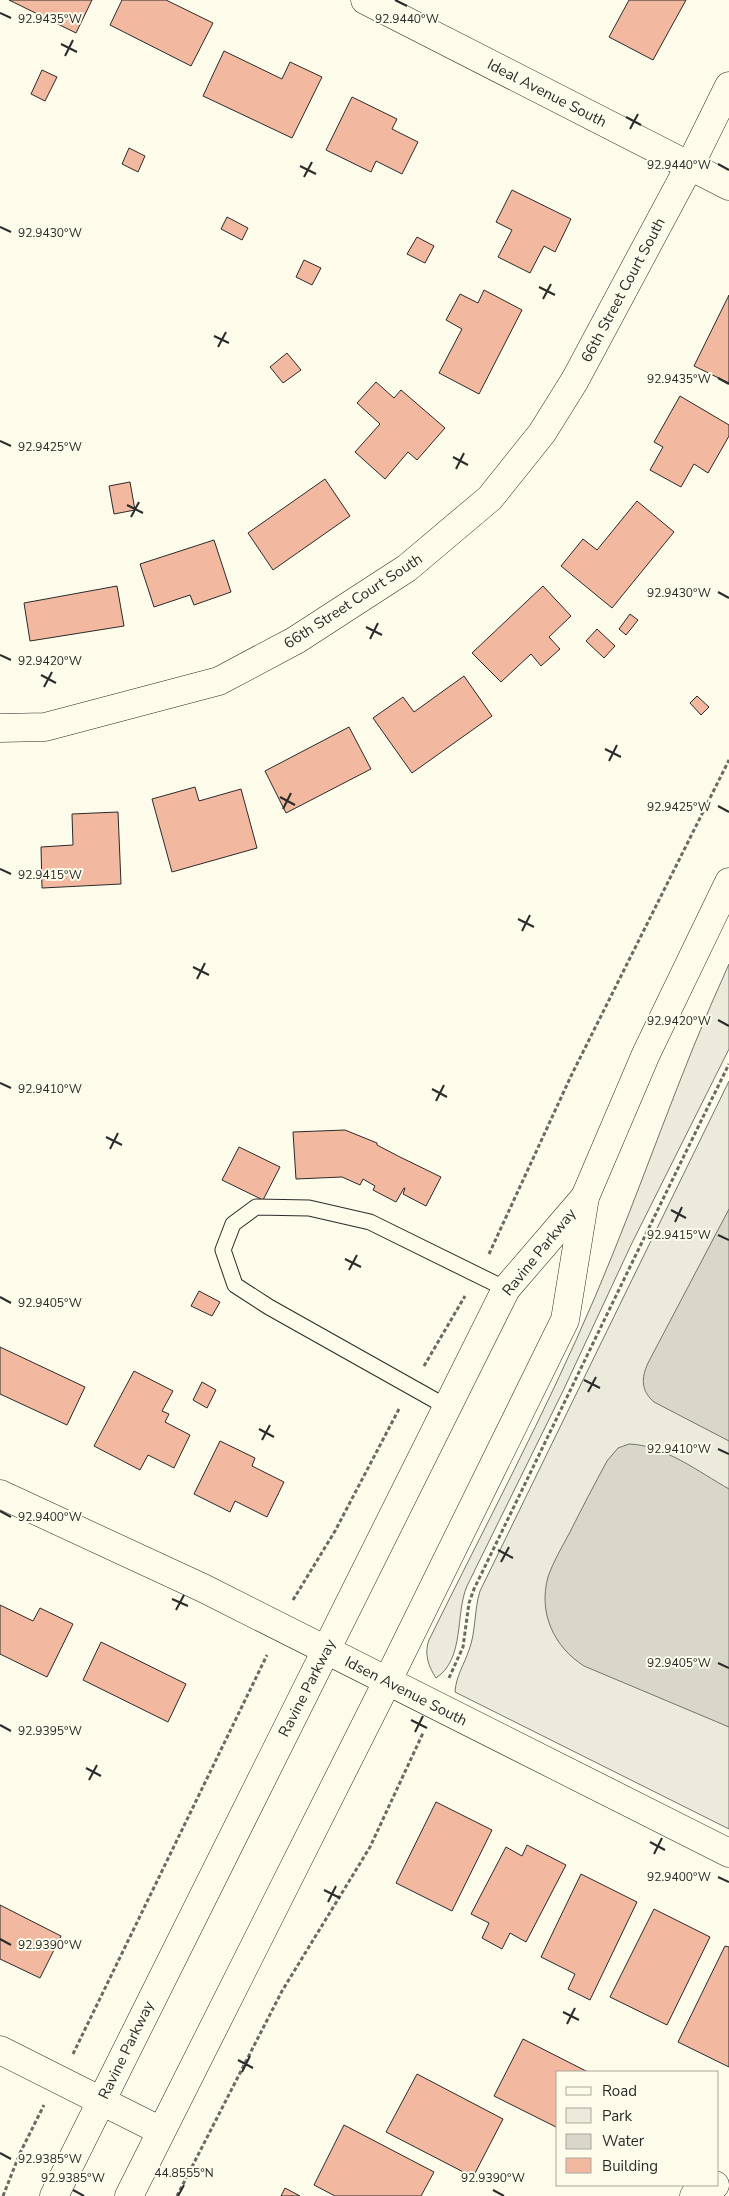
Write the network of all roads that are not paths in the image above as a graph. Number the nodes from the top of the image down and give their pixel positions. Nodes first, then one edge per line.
1 (365, 0) edge
2 (729, 86) edge
3 (690, 165) junction
4 (729, 186) edge
5 (0, 728) edge
6 (729, 882) edge
7 (585, 1196) junction
8 (506, 1289) junction
9 (446, 1408) junction
10 (0, 1494) edge
11 (326, 1650) junction
12 (387, 1682) junction
13 (729, 1853) edge
14 (0, 2050) edge
15 (100, 2101) junction
16 (161, 2131) junction
17 (712, 2186) edge
18 (54, 2196) edge
19 (129, 2196) edge
20 (694, 2196) edge

1 - 3 street, Ideal Avenue South
2 - 3 street, 66th Street Court South
3 - 4 street, Ideal Avenue South
3 - 5 street, 66th Street Court South
6 - 7 street, Ravine Parkway
7 - 8 street, Ravine Parkway
7 - 12 street, Ravine Parkway
8 - 9 street, Ravine Parkway
8 - 9 lane
9 - 11 street, Ravine Parkway
10 - 11 street, Idsen Avenue South
11 - 12 street, Idsen Avenue South
11 - 15 street, Ravine Parkway
12 - 13 street, Idsen Avenue South
12 - 16 street, Ravine Parkway
14 - 15 street
15 - 16 street
15 - 18 street, Ravine Parkway
16 - 19 street, Ravine Parkway
17 - 20 street

